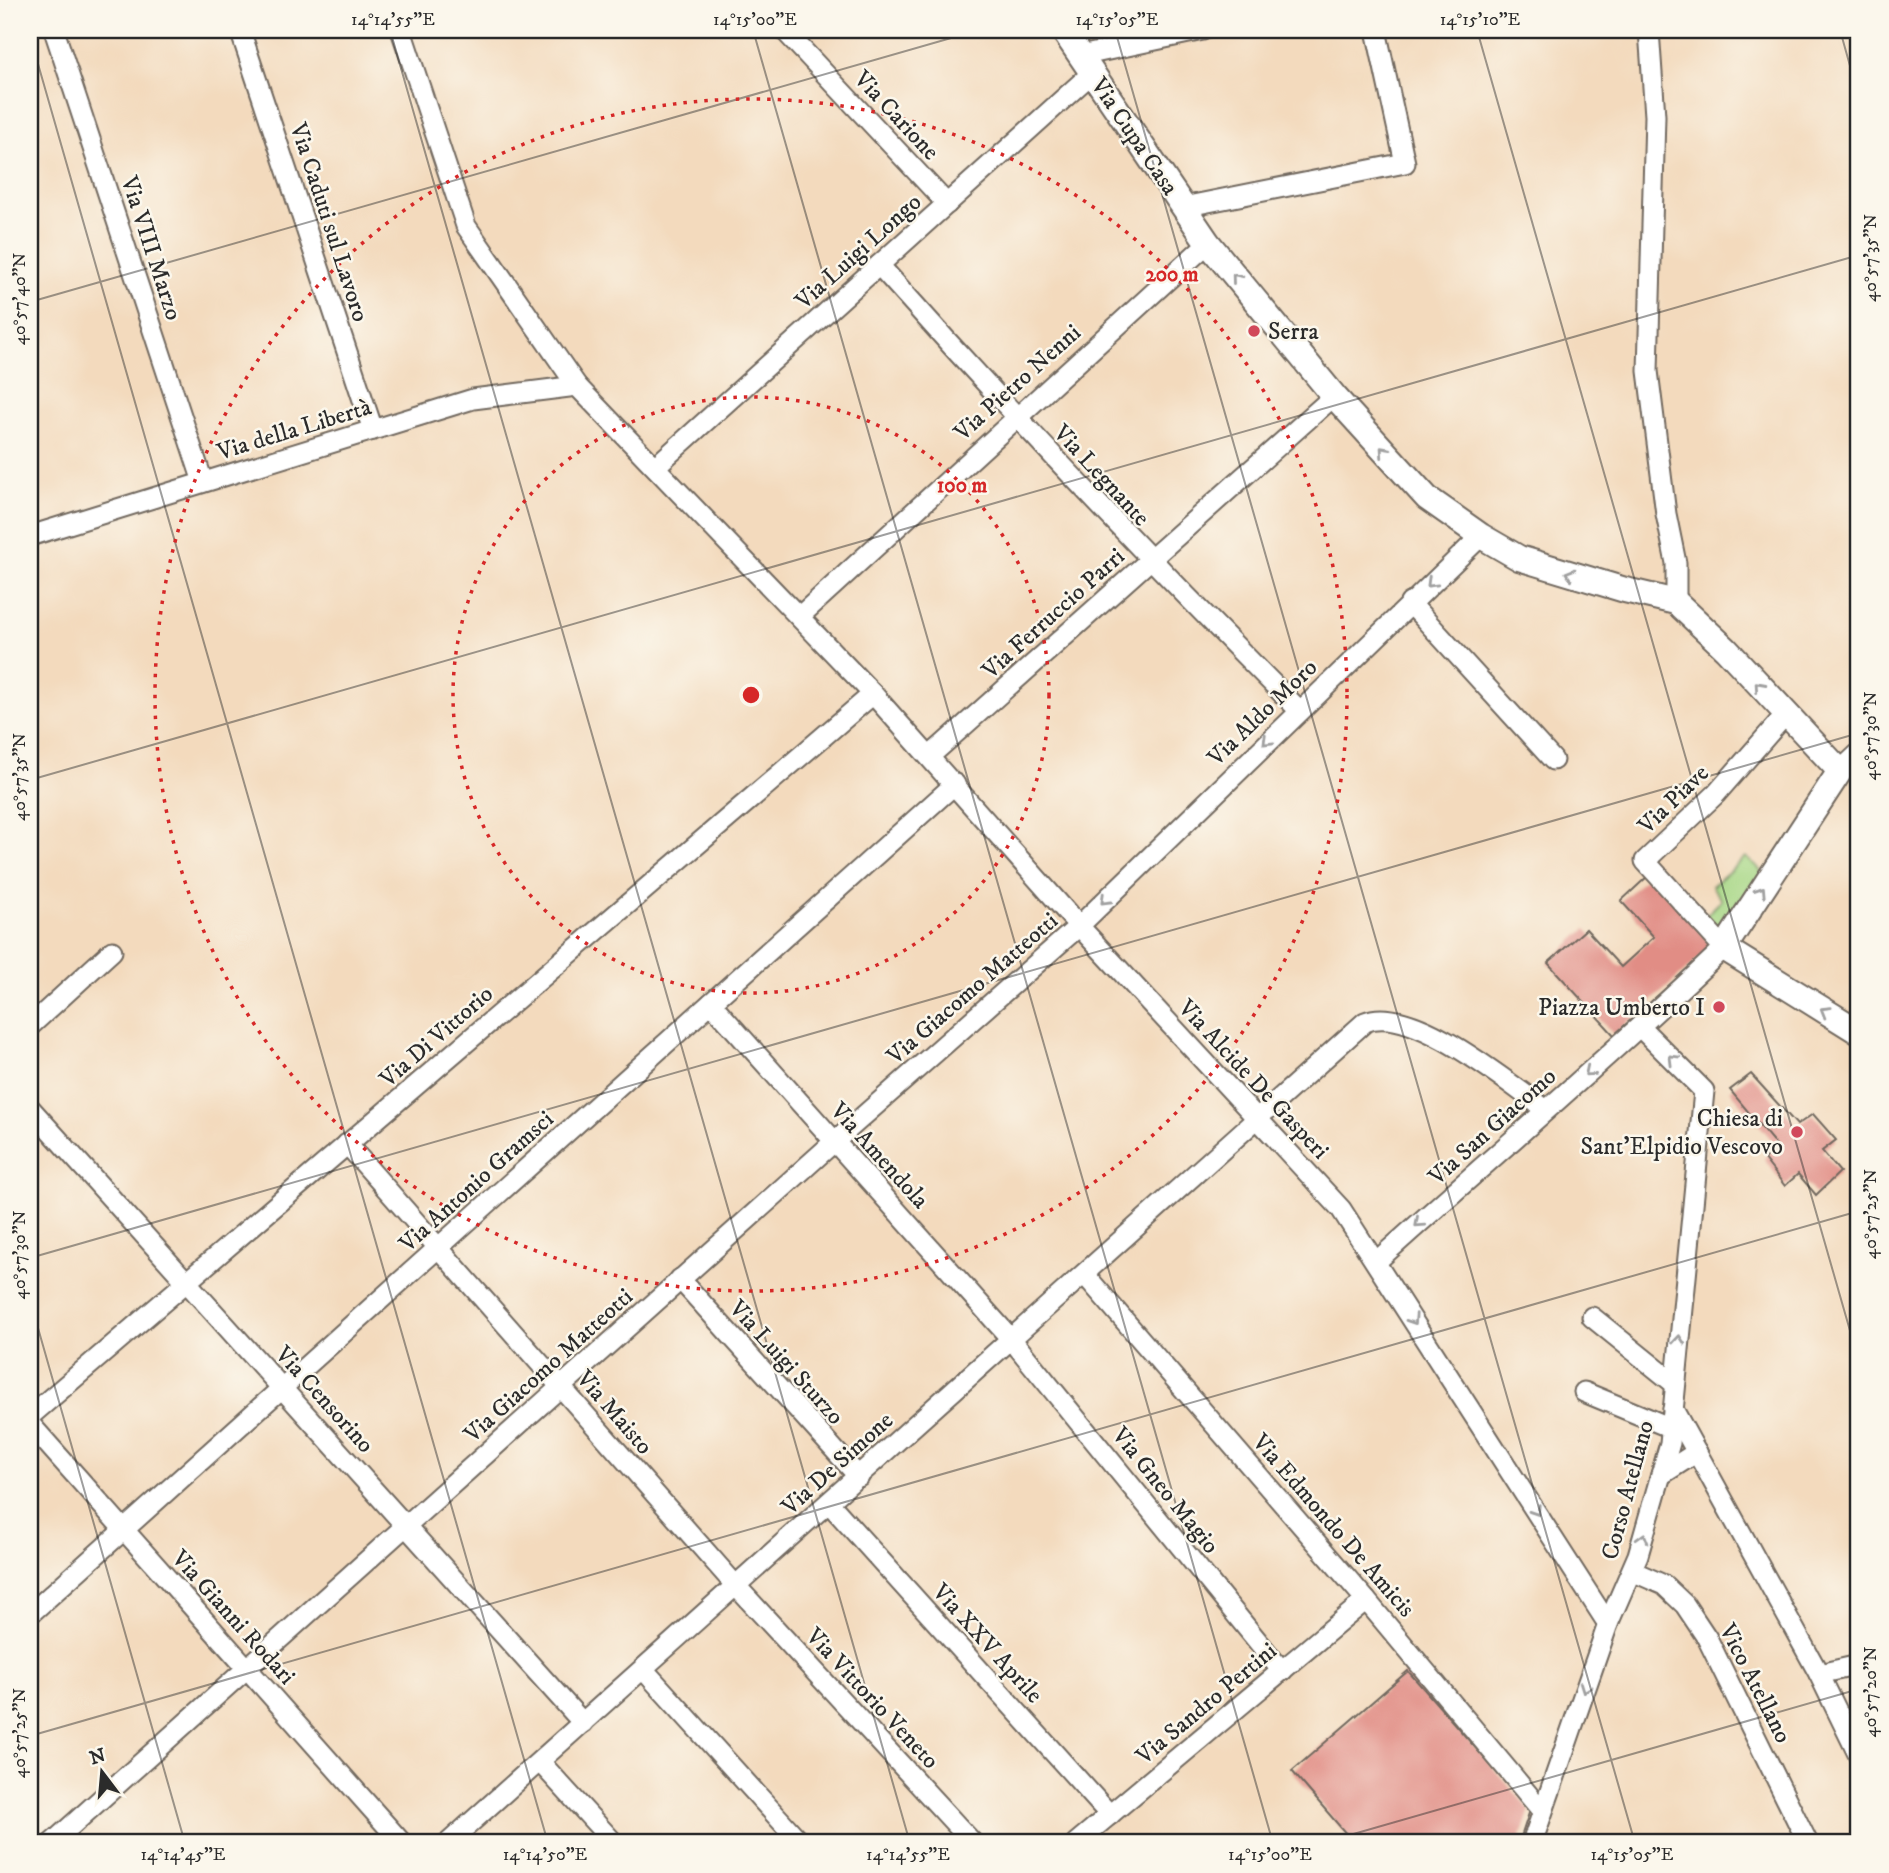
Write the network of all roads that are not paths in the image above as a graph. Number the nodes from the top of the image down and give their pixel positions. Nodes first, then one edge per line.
1 (54, 30) edge
2 (240, 30) edge
3 (401, 30) edge
4 (784, 30) edge
5 (1063, 30) edge
6 (1203, 30) edge
7 (1376, 30) edge
8 (1649, 30) edge
9 (1086, 64) junction
10 (947, 204) junction
11 (1183, 207) junction
12 (1208, 243) junction
13 (879, 265) junction
14 (578, 386) junction
15 (1334, 396) junction
16 (1014, 417) junction
17 (373, 430) junction
18 (656, 466) junction
19 (204, 482) junction
20 (30, 536) edge
21 (1480, 536) junction
22 (1149, 560) junction
23 (1676, 602) junction
24 (1410, 603) junction
25 (800, 616) junction
26 (873, 694) junction
27 (1299, 710) junction
28 (1785, 715) junction
29 (1859, 753) edge
30 (930, 756) junction
31 (1553, 760) dead end
32 (1840, 771) junction
33 (955, 784) junction
34 (1079, 926) junction
35 (1724, 948) junction
36 (113, 951) dead end
37 (710, 1003) junction
38 (30, 1026) edge
39 (1641, 1028) junction
40 (1859, 1032) edge
41 (30, 1108) edge
42 (1545, 1109) junction
43 (1259, 1119) junction
44 (835, 1141) junction
45 (347, 1144) junction
46 (438, 1248) junction
47 (1376, 1262) junction
48 (1085, 1275) junction
49 (680, 1279) junction
50 (186, 1282) junction
51 (1592, 1317) dead end
52 (1012, 1340) junction
53 (1675, 1384) junction
54 (561, 1387) junction
55 (282, 1388) junction
56 (1584, 1392) dead end
57 (1673, 1408) junction
58 (30, 1416) edge
59 (30, 1424) edge
60 (1671, 1428) junction
61 (1697, 1452) junction
62 (1661, 1475) junction
63 (859, 1477) junction
64 (829, 1503) junction
65 (406, 1526) junction
66 (123, 1530) junction
67 (1632, 1571) junction
68 (736, 1586) junction
69 (1366, 1600) junction
70 (30, 1614) edge
71 (1608, 1624) junction
72 (1859, 1665) edge
73 (247, 1669) junction
74 (643, 1669) junction
75 (1282, 1671) junction
76 (1819, 1674) junction
77 (583, 1723) junction
78 (1859, 1756) edge
79 (540, 1762) junction
80 (1542, 1811) junction
81 (1110, 1815) junction
82 (52, 1843) edge
83 (402, 1843) edge
84 (448, 1843) edge
85 (614, 1843) edge
86 (802, 1843) edge
87 (973, 1843) edge
88 (1076, 1843) edge
89 (1532, 1843) edge
90 (1808, 1843) edge

1 - 19 street, Via VIII Marzo
2 - 17 street, Via Caduti sul Lavoro
3 - 14 street, Via Alcide De Gasperi
4 - 10 street, Via Carione
5 - 9 street, Via Cupa Casa
6 - 9 street
7 - 11 street
8 - 23 street
9 - 10 street, Via Luigi Longo
9 - 11 street, Via Cupa Casa
10 - 13 street, Via Luigi Longo
11 - 12 street, Via Cupa Casa
15 -> 12 street, Via Cupa Casa
12 - 16 street, Via Pietro Nenni
13 - 16 street, Via Legnante
13 - 18 street, Via Luigi Longo
14 - 17 street, Via della Libertà
14 - 18 street, Via Alcide De Gasperi
21 -> 15 street, Via Cupa Casa
15 - 22 street, Via Ferruccio Parri
16 - 22 street, Via Legnante
16 - 25 street, Via Pietro Nenni
17 - 19 street, Via della Libertà
18 - 25 street, Via Alcide De Gasperi
19 - 20 street, Via della Libertà
23 -> 21 street, Via Cupa Casa
21 -> 24 street, Via Aldo Moro
22 - 27 street, Via Legnante
22 - 30 street, Via Ferruccio Parri
28 -> 23 street
24 - 27 street, Via Aldo Moro
24 - 31 street
25 - 26 street, Via Alcide De Gasperi
26 - 30 street, Via Alcide De Gasperi
26 - 45 street, Via Di Vittorio
27 -> 34 street, Via Aldo Moro
28 - 32 street
28 - 35 street, Via Piave
29 - 32 street
30 - 33 street, Via Alcide De Gasperi
35 -> 32 street
33 - 34 street, Via Alcide De Gasperi
33 - 37 street, Via Antonio Gramsci
34 - 43 street, Via Alcide De Gasperi
34 - 44 street, Via Giacomo Matteotti
35 - 39 street
40 -> 35 street
36 - 38 street
37 - 44 street, Via Amendola
37 - 46 street, Via Antonio Gramsci
39 -> 42 street, Via San Giacomo
53 -> 39 street, Corso Atellano
41 - 50 street, Via Censorino
42 - 43 street, Via De Simone
42 -> 47 street, Via San Giacomo
43 - 47 street, Via Alcide De Gasperi
43 - 48 street, Via De Simone
44 - 49 street, Via Giacomo Matteotti
44 - 52 street, Via Amendola
45 - 46 street, Via Maisto
45 - 50 street, Via Di Vittorio
46 - 54 street, Via Maisto
46 - 55 street, Via Antonio Gramsci
47 -> 71 street, Via Alcide De Gasperi
48 - 52 street, Via De Simone
48 - 69 street, Via Edmondo De Amicis
49 - 54 street, Via Giacomo Matteotti
49 - 63 street, Via Luigi Sturzo
50 - 55 street, Via Censorino
50 - 58 street, Via Di Vittorio
51 - 53 street
52 - 63 street, Via De Simone
52 - 75 street, Via Gneo Magio
53 - 57 street, Corso Atellano
54 - 65 street, Via Giacomo Matteotti
54 - 68 street, Via Maisto
55 - 65 street, Via Censorino
55 - 66 street, Via Antonio Gramsci
56 - 60 street
57 - 60 street, Corso Atellano
57 - 61 street
59 - 66 street, Via Gianni Rodari
60 - 62 street, Corso Atellano
61 - 62 street
61 - 76 street
67 -> 62 street, Corso Atellano
63 - 64 street, Via De Simone
64 - 68 street, Via De Simone
64 - 81 street, Via XXV Aprile
65 - 73 street, Via Giacomo Matteotti
65 - 77 street, Via Censorino
66 - 70 street, Via Antonio Gramsci
66 - 73 street, Via Gianni Rodari
67 - 71 street, Corso Atellano
67 - 90 street, Vico Atellano
68 - 74 street, Via De Simone
68 - 87 street, Via Vittorio Veneto
69 - 75 street, Via Sandro Pertini
69 - 80 street, Via Edmondo De Amicis
71 -> 80 street, Corso Atellano
72 - 76 street
73 - 82 street, Via Giacomo Matteotti
73 - 83 street, Via Gianni Rodari
74 - 77 street, Via De Simone
74 - 86 street
75 - 81 street, Via Sandro Pertini
76 - 78 street
77 - 79 street, Via De Simone
79 - 84 street, Via De Simone
79 - 85 street
80 - 89 street, Corso Atellano
81 - 88 street, Via Sandro Pertini

